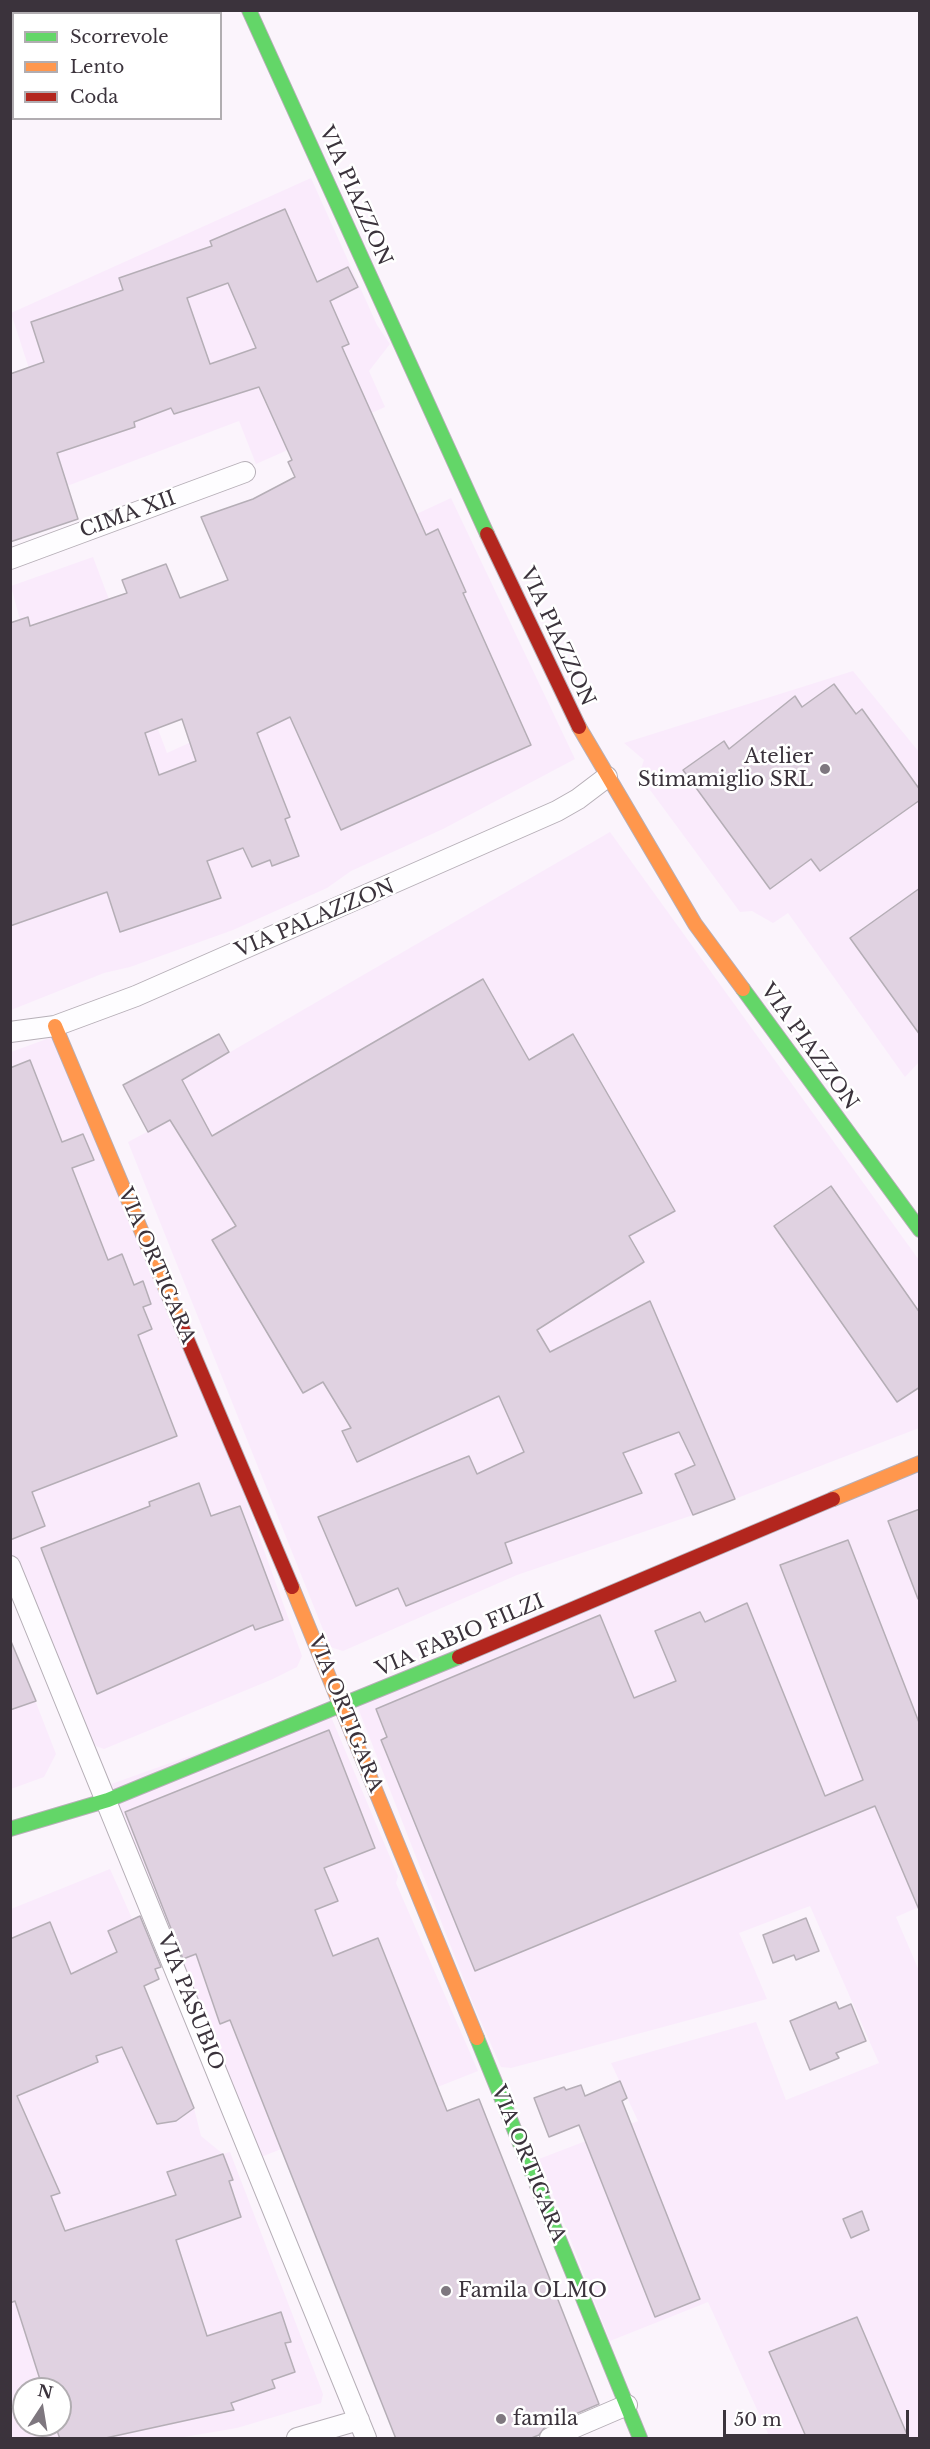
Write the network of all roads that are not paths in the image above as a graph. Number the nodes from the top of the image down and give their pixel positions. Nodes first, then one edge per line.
1 (249, 10) edge
2 (245, 472) dead end
3 (10, 559) edge
4 (607, 777) junction
5 (55, 1026) junction
6 (10, 1032) edge
7 (920, 1230) edge
8 (920, 1463) edge
9 (10, 1566) edge
10 (342, 1706) junction
11 (108, 1800) junction
12 (10, 1829) edge
13 (627, 2405) junction
14 (363, 2429) edge
15 (297, 2439) edge
16 (550, 2439) edge
17 (640, 2439) edge

1 - 4 street, VIA PIAZZON
2 - 3 street, CIMA XII
4 - 5 street, VIA PALAZZON
4 - 7 street, VIA PIAZZON
5 - 6 street, VIA PALAZZON
5 - 10 street, VIA ORTIGARA
8 - 10 street, VIA FABIO FILZI
9 - 11 street, VIA PASUBIO
10 - 11 street, VIA FABIO FILZI
10 - 13 street, VIA ORTIGARA
11 - 12 street, VIA FABIO FILZI
11 - 14 street, VIA PASUBIO
13 - 16 street
13 - 17 street, VIA ORTIGARA
14 - 15 street

